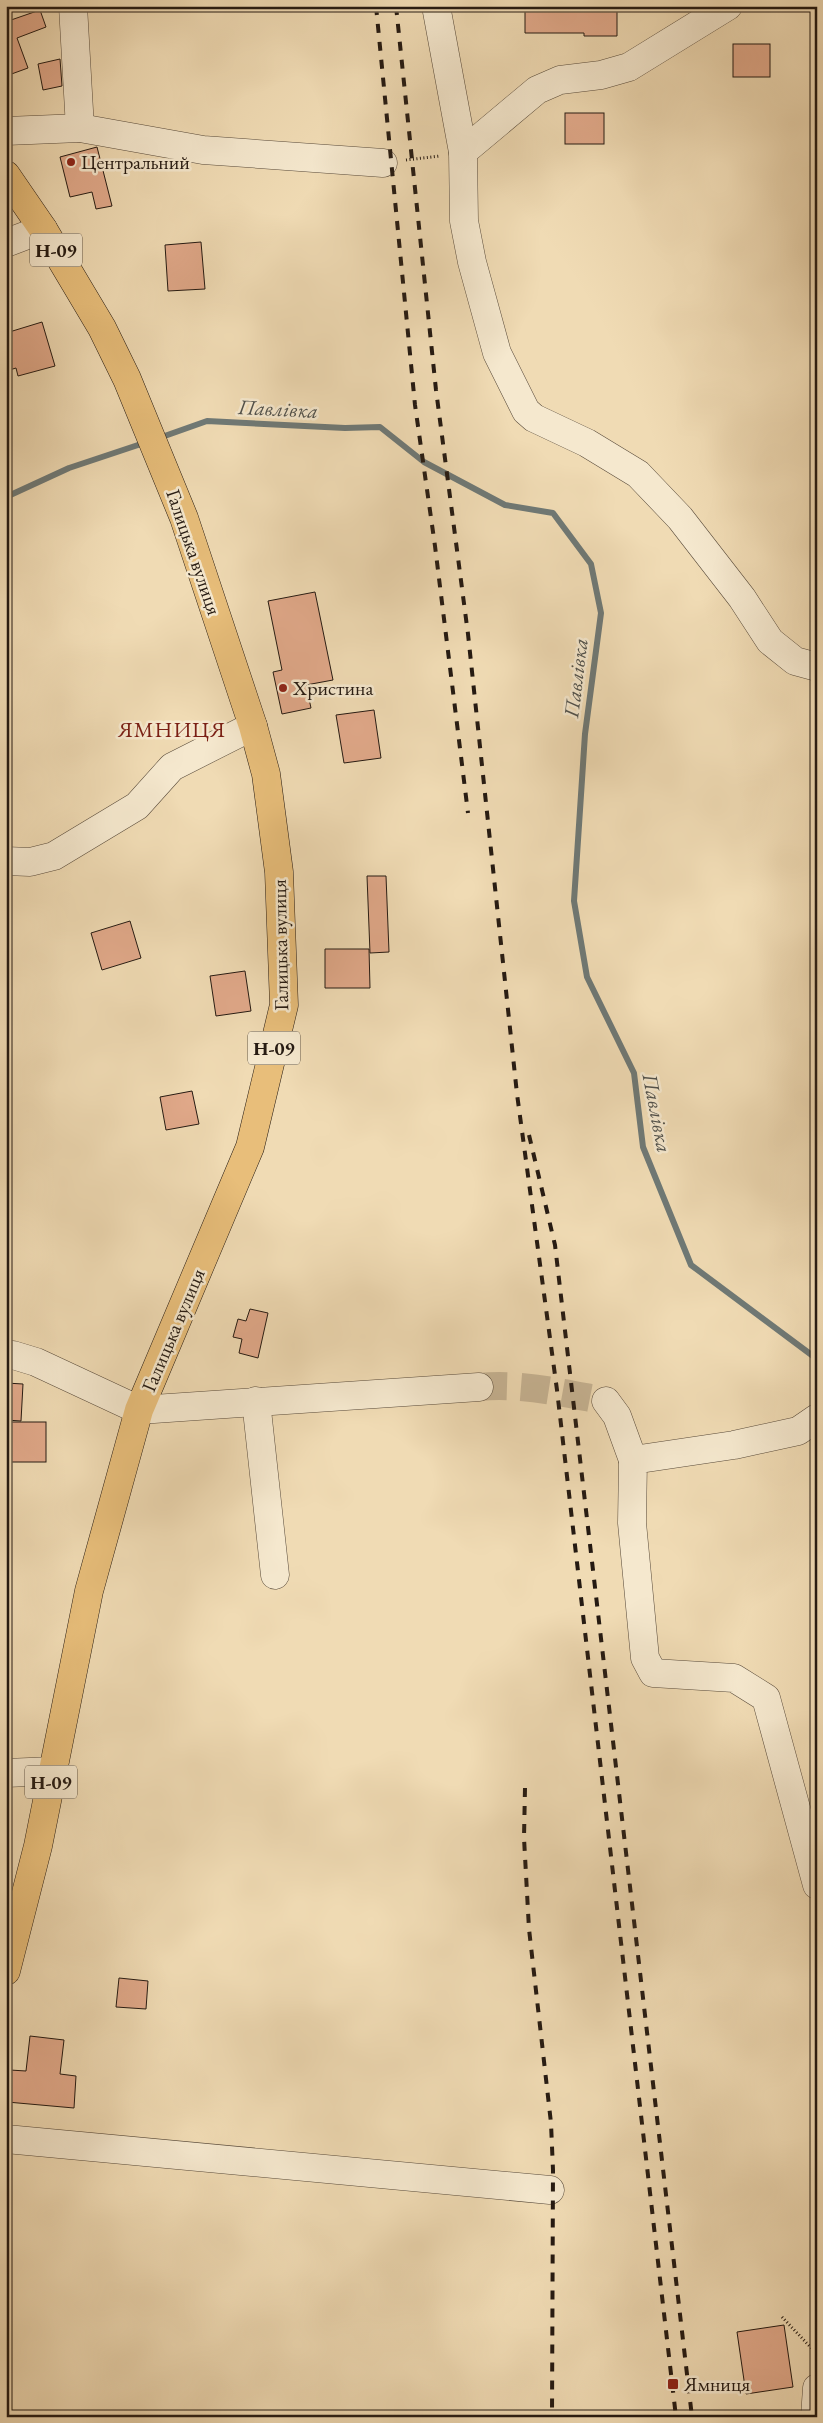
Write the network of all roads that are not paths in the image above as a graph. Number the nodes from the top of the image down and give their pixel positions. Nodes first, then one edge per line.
1 (73, 6) edge
2 (436, 6) edge
3 (728, 6) edge
4 (80, 128) junction
5 (6, 131) edge
6 (463, 152) junction
7 (383, 163) road end
8 (6, 174) edge
9 (43, 229) junction
10 (6, 243) edge
11 (817, 667) edge
12 (253, 726) junction
13 (6, 861) edge
14 (6, 1356) edge
15 (479, 1387) tunnel mouth
16 (256, 1401) junction
17 (606, 1401) dead end
18 (139, 1410) junction
19 (817, 1418) edge
20 (633, 1460) junction
21 (275, 1575) dead end
22 (53, 1771) junction
23 (6, 1772) edge
24 (817, 1884) edge
25 (6, 1971) edge
26 (6, 2139) edge
27 (550, 2190) dead end
28 (817, 2388) edge
29 (815, 2417) edge

1 - 4 street
2 - 6 street
3 - 6 street
4 - 5 street
4 - 7 street
6 - 11 street
8 - 9 main road, Галицька вулиця / Н-09
9 - 10 street
9 - 12 main road, Галицька вулиця / Н-09
12 - 13 street
12 - 18 main road, Галицька вулиця / Н-09
14 - 18 street
15 - 16 street
16 - 18 street
16 - 21 street
17 - 20 street
18 - 22 main road, Галицька вулиця / Н-09
19 - 20 street
20 - 24 street
22 - 23 street
22 - 25 main road, Галицька вулиця / Н-09
26 - 27 street
28 - 29 street

